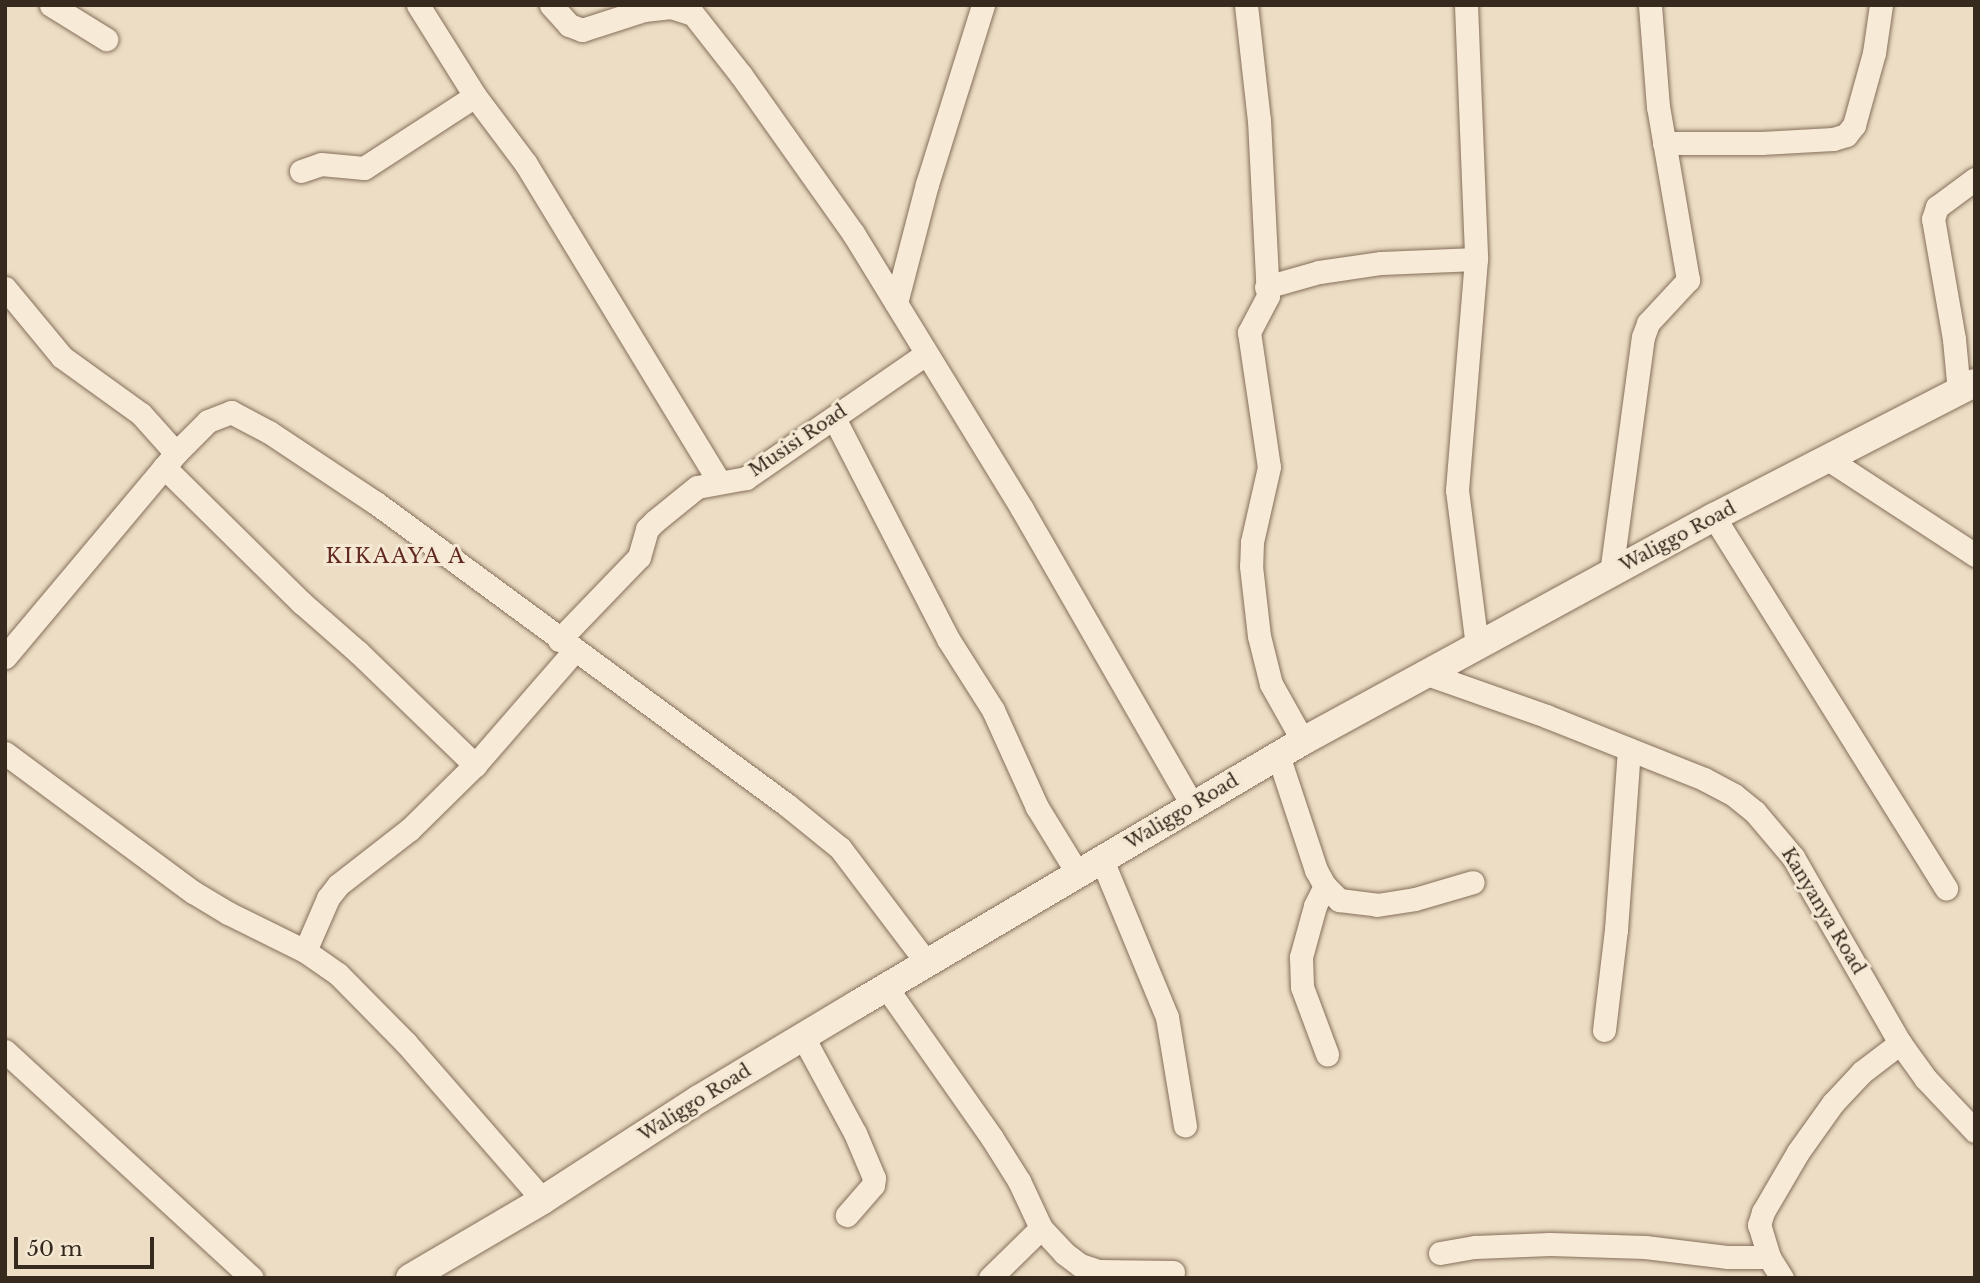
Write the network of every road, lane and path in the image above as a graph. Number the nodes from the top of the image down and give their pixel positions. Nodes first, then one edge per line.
1 (51, 5) edge
2 (418, 5) edge
3 (551, 5) edge
4 (983, 5) edge
5 (1246, 5) edge
6 (1466, 5) edge
7 (1650, 5) edge
8 (1881, 5) edge
9 (696, 9) edge
10 (106, 39) dead end
11 (475, 96) junction
12 (1664, 143) junction
13 (301, 171) dead end
14 (1975, 179) edge
15 (1476, 259) junction
16 (1266, 287) junction
17 (5, 288) edge
18 (896, 303) junction
19 (926, 354) junction
20 (1967, 388) edge
21 (834, 418) junction
22 (1828, 459) junction
23 (170, 460) junction
24 (719, 482) junction
25 (1714, 517) junction
26 (1975, 555) edge
27 (1611, 573) junction
28 (566, 645) junction
29 (1477, 646) junction
30 (5, 657) edge
31 (1427, 674) junction
32 (1303, 741) junction
33 (1629, 750) junction
34 (5, 754) edge
35 (1278, 755) junction
36 (475, 765) junction
37 (1192, 805) junction
38 (1090, 867) junction
39 (1473, 882) dead end
40 (1325, 886) junction
41 (1946, 888) dead end
42 (304, 951) junction
43 (928, 963) junction
44 (886, 987) junction
45 (1604, 1030) dead end
46 (803, 1037) junction
47 (1900, 1043) junction
48 (5, 1051) edge
49 (1327, 1055) dead end
50 (1185, 1126) dead end
51 (1975, 1131) edge
52 (543, 1200) junction
53 (847, 1215) dead end
54 (1041, 1228) junction
55 (1440, 1253) dead end
56 (1769, 1258) junction
57 (1173, 1272) dead end
58 (412, 1277) edge
59 (253, 1278) edge
60 (990, 1278) edge
61 (1782, 1278) edge

1 - 10 street
2 - 11 street
3 - 9 street
4 - 18 street
5 - 16 street
6 - 15 street
7 - 12 street
8 - 12 street
9 - 18 street
11 - 13 street
11 - 24 street
12 - 27 street
14 - 20 street
15 - 16 street
15 - 29 street
16 - 32 street
17 - 23 street
18 - 19 street
19 - 21 street, Musisi Road
19 - 37 street
20 - 22 street, Waliggo Road
21 - 24 street, Musisi Road
21 - 38 street
22 - 25 street, Waliggo Road
22 - 26 street
23 - 28 street
23 - 30 street
23 - 36 street
24 - 28 street, Musisi Road
25 - 27 street, Waliggo Road
25 - 41 street
27 - 29 street, Waliggo Road
28 - 36 street, Musisi Road
28 - 43 street
29 - 31 street, Waliggo Road
31 - 32 street, Waliggo Road
31 - 33 street, Kanyanya Road
32 - 35 street, Waliggo Road
33 - 45 street
33 - 47 street, Kanyanya Road
34 - 42 street
35 - 37 street, Waliggo Road
35 - 40 street
36 - 42 street, Musisi Road
37 - 38 street, Waliggo Road
38 - 43 street, Waliggo Road
38 - 50 street
39 - 40 street
40 - 49 street
42 - 52 street
43 - 44 street, Waliggo Road
44 - 46 street, Waliggo Road
44 - 54 street
46 - 52 street, Waliggo Road
46 - 53 street
47 - 51 street, Kanyanya Road
47 - 56 street
48 - 59 street
52 - 58 street, Waliggo Road
54 - 57 street
54 - 60 street
55 - 56 street
56 - 61 street

